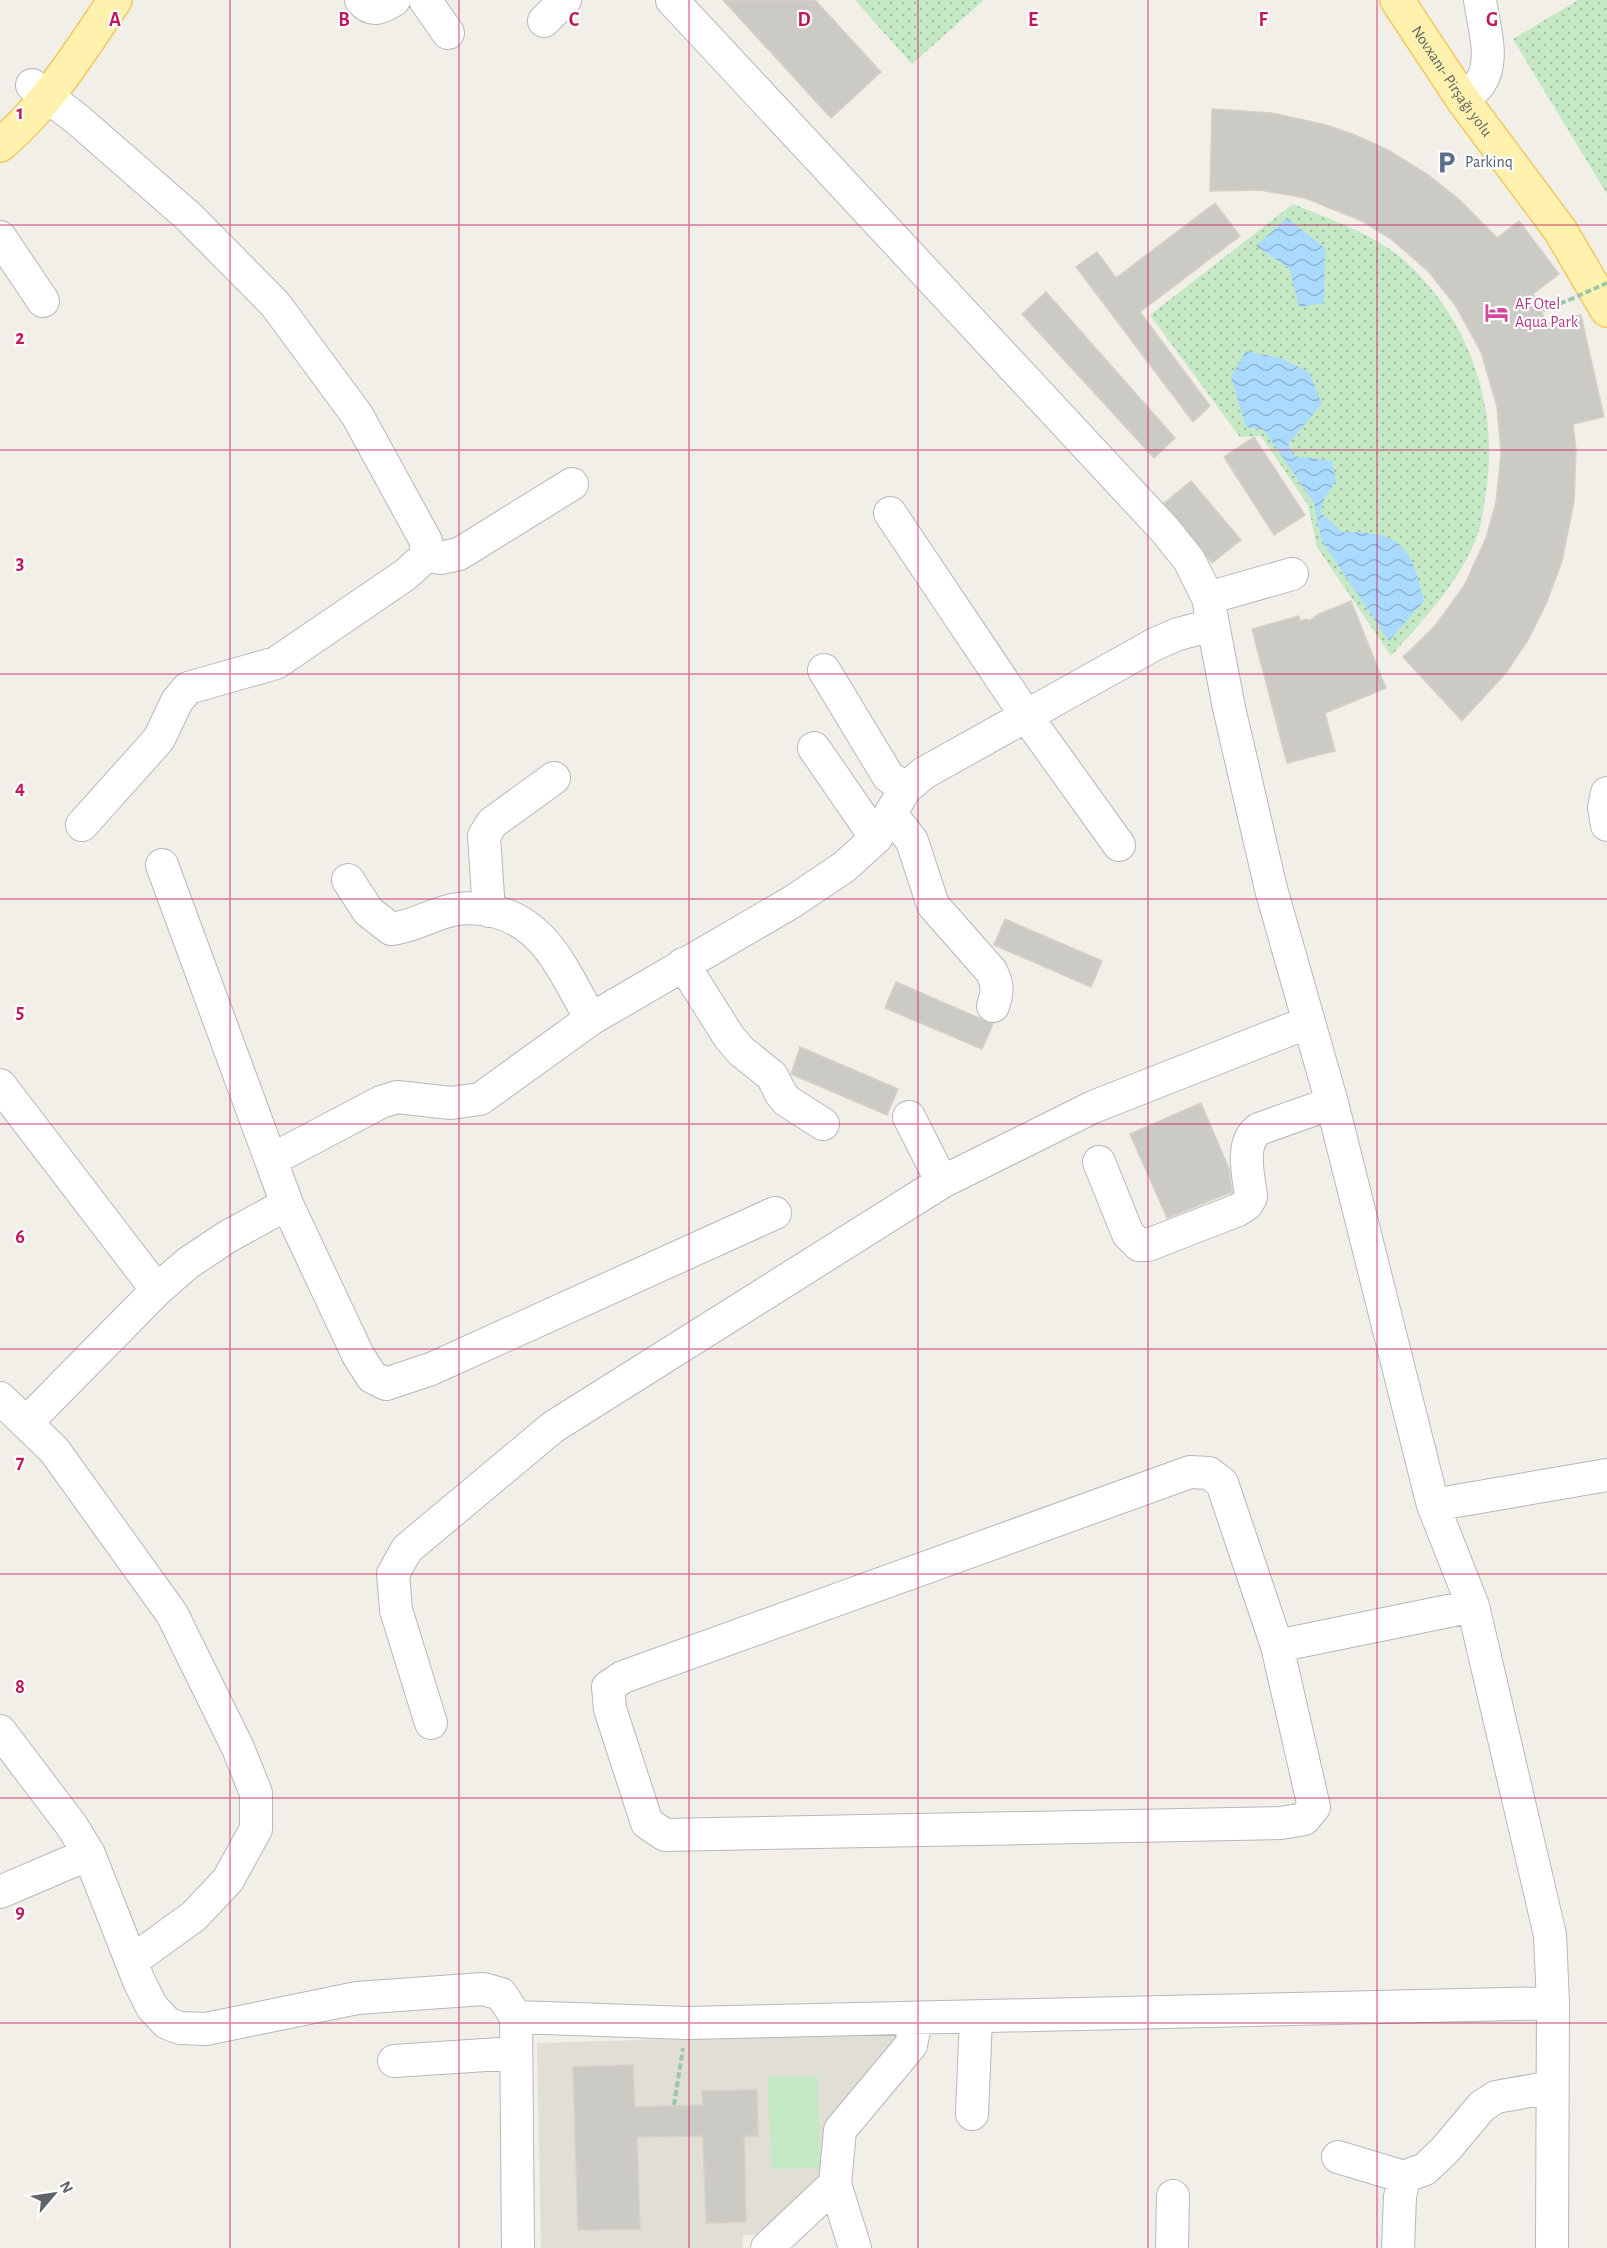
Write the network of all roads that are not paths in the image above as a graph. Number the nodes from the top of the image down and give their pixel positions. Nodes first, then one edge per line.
1 (93, 0) edge
2 (115, 0) edge
3 (361, 0) edge
4 (394, 0) edge
5 (425, 0) edge
6 (672, 0) edge
7 (1397, 0) edge
8 (1480, 0) edge
9 (448, 33) dead end
10 (41, 91) junction
11 (1463, 100) junction
12 (0, 121) edge
13 (0, 145) edge
14 (0, 237) edge
15 (43, 301) dead end
16 (1607, 310) edge
17 (572, 484) dead end
18 (890, 513) dead end
19 (426, 556) junction
20 (1292, 574) dead end
21 (1211, 611) junction
22 (824, 670) dead end
23 (1027, 717) junction
24 (814, 748) dead end
25 (554, 778) dead end
26 (1607, 793) edge
27 (891, 814) junction
28 (82, 825) dead end
29 (1607, 825) edge
30 (1119, 845) dead end
31 (162, 865) dead end
32 (348, 880) dead end
33 (489, 911) junction
34 (683, 964) junction
35 (993, 1006) dead end
36 (591, 1019) junction
37 (1309, 1022) junction
38 (0, 1085) edge
39 (1332, 1103) junction
40 (909, 1117) dead end
41 (823, 1124) dead end
42 (273, 1160) junction
43 (1099, 1162) dead end
44 (942, 1182) junction
45 (287, 1204) junction
46 (775, 1214) dead end
47 (157, 1290) junction
48 (0, 1398) edge
49 (26, 1423) junction
50 (1607, 1475) edge
51 (1434, 1505) junction
52 (1473, 1606) junction
53 (1277, 1646) junction
54 (431, 1723) dead end
55 (0, 1731) edge
56 (89, 1854) junction
57 (0, 1892) edge
58 (132, 1961) junction
59 (1553, 2003) junction
60 (516, 2017) junction
61 (976, 2018) junction
62 (916, 2020) junction
63 (516, 2053) junction
64 (394, 2061) dead end
65 (1552, 2087) junction
66 (972, 2114) dead end
67 (1338, 2157) dead end
68 (1404, 2177) junction
69 (835, 2184) junction
70 (1173, 2196) dead end
71 (518, 2248) edge
72 (767, 2248) edge
73 (855, 2248) edge
74 (1172, 2248) edge
75 (1398, 2248) edge
76 (1552, 2248) edge

1 - 10 main road
2 - 10 main road
3 - 4 street
5 - 9 street
6 - 21 street
7 - 11 main road, Novxanı- Pirşağı yolu
8 - 11 street
10 - 12 main road
10 - 13 main road
10 - 19 street
11 - 16 main road, Novxanı- Pirşağı yolu
14 - 15 street
17 - 19 street
18 - 23 street
19 - 28 street
20 - 21 street
21 - 23 street
21 - 37 street
22 - 27 street
23 - 27 street
23 - 30 street
24 - 27 street
25 - 33 street
26 - 29 street
27 - 34 street
27 - 35 street
31 - 42 street
32 - 33 street
33 - 36 street
34 - 36 street
34 - 41 street
36 - 42 street
37 - 39 street
37 - 44 street
38 - 47 street
39 - 43 street
39 - 51 street
40 - 44 street
42 - 45 street
44 - 54 street
45 - 46 street
45 - 47 street
47 - 49 street
48 - 49 street
49 - 58 street
50 - 51 street
51 - 52 street
52 - 53 street
52 - 59 street
53 - 53 street
55 - 56 street
56 - 57 street
56 - 58 street
58 - 60 street
59 - 61 street
59 - 65 street
60 - 62 street
60 - 63 street
61 - 62 street
61 - 66 street
62 - 69 street
63 - 64 street
63 - 71 street
65 - 68 street
65 - 76 street
67 - 68 street
68 - 75 street
69 - 72 street
69 - 73 street
70 - 74 street

